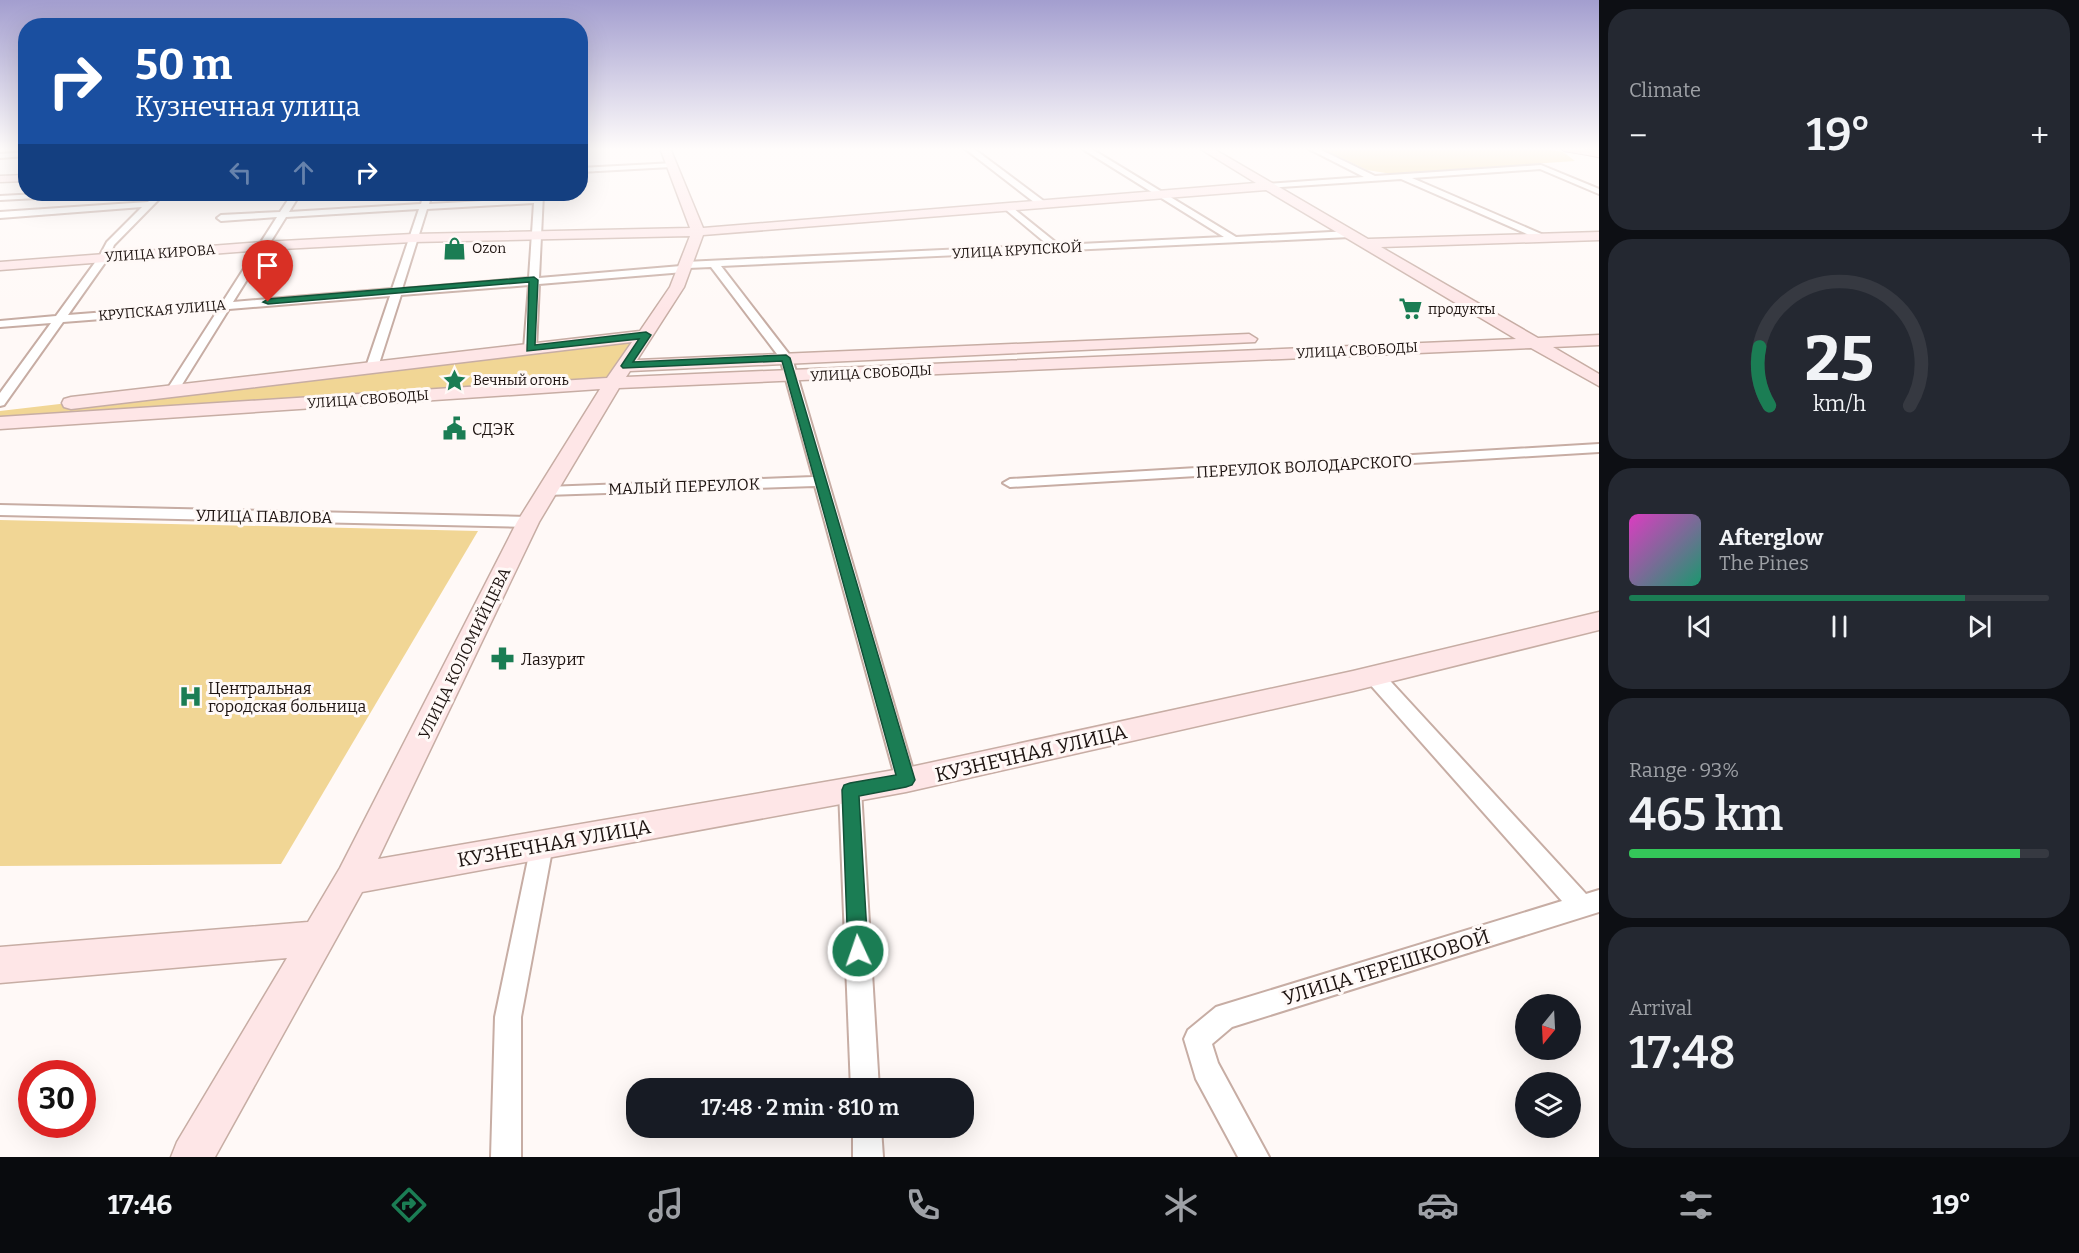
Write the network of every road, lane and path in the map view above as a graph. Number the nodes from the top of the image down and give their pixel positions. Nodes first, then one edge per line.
1 (290, 202) edge
2 (425, 202) edge
3 (481, 202) edge
4 (539, 202) edge
5 (686, 202) edge
6 (1039, 202) edge
7 (1066, 202) edge
8 (1174, 202) edge
9 (1295, 202) edge
10 (1461, 202) edge
11 (150, 204) joint
12 (1042, 204) junction
13 (423, 207) junction
14 (1008, 207) junction
15 (282, 214) junction
16 (0, 215) edge
17 (221, 218) dead end
18 (698, 232) junction
19 (1350, 234) junction
20 (538, 236) junction
21 (1599, 236) edge
22 (413, 238) junction
23 (1543, 238) junction
24 (1235, 240) junction
25 (1364, 243) junction
26 (263, 246) junction
27 (1057, 248) junction
28 (104, 257) junction
29 (714, 264) junction
30 (0, 266) edge
31 (684, 267) junction
32 (534, 280) junction
33 (396, 291) junction
34 (225, 305) junction
35 (61, 319) junction
36 (0, 324) edge
37 (1509, 328) junction
38 (1402, 332) dead end
39 (646, 335) junction
40 (1260, 338) dead end
41 (1599, 340) edge
42 (1533, 342) junction
43 (530, 349) junction
44 (786, 358) junction
45 (372, 367) junction
46 (620, 374) junction
47 (792, 377) junction
48 (1599, 381) edge
49 (172, 391) junction
50 (0, 402) edge
51 (0, 411) edge
52 (0, 423) edge
53 (1599, 448) edge
54 (821, 481) junction
55 (1010, 483) dead end
56 (546, 491) junction
57 (0, 510) edge
58 (528, 522) junction
59 (1599, 621) edge
60 (1374, 676) junction
61 (906, 780) junction
62 (850, 790) junction
63 (542, 845) junction
64 (352, 879) junction
65 (1591, 904) edge
66 (319, 938) junction
67 (0, 965) edge
68 (864, 1078) edge
69 (867, 1138) edge
70 (192, 1157) edge
71 (506, 1157) edge
72 (868, 1157) edge
73 (1254, 1157) edge

1 - 15 street
2 - 13 street
3 - 13 street
4 - 20 street
5 - 18 street
6 - 12 street
7 - 12 street, УЛИЦА КИРОВА
8 - 24 street
9 - 19 street
10 - 23 street
11 - 16 street
11 - 28 street
12 - 14 street, УЛИЦА КИРОВА
13 - 15 street
13 - 22 street
14 - 18 street, УЛИЦА КИРОВА
14 - 27 street
15 - 17 street
15 - 26 street
18 - 20 street, УЛИЦА КИРОВА
18 - 31 street, УЛИЦА КОЛОМИЙЦЕВА
19 - 24 street, УЛИЦА КРУПСКОЙ
19 - 25 street
20 - 22 street, УЛИЦА КИРОВА
20 - 32 street
21 - 23 street
22 - 26 street, УЛИЦА КИРОВА
22 - 33 street
23 - 25 street
24 - 27 street, УЛИЦА КРУПСКОЙ
25 - 37 street
26 - 28 street, УЛИЦА КИРОВА
26 - 34 street
27 - 29 street, УЛИЦА КРУПСКОЙ
28 - 30 street, УЛИЦА КИРОВА
28 - 35 street
29 - 31 street, УЛИЦА КРУПСКОЙ
29 - 44 street
31 - 32 street, КРУПСКАЯ УЛИЦА
31 - 39 street, УЛИЦА КОЛОМИЙЦЕВА
32 - 33 street, КРУПСКАЯ УЛИЦА
32 - 43 street
33 - 34 street, КРУПСКАЯ УЛИЦА
33 - 45 street
34 - 35 street, КРУПСКАЯ УЛИЦА
34 - 49 street
35 - 36 street, КРУПСКАЯ УЛИЦА
35 - 50 street
37 - 38 street, УЛИЦА СВОБОДЫ
37 - 42 street
39 - 43 street, УЛИЦА СВОБОДЫ
39 - 46 street, УЛИЦА КОЛОМИЙЦЕВА
40 - 44 street, УЛИЦА СВОБОДЫ
41 - 42 street, УЛИЦА СВОБОДЫ
42 - 47 street, УЛИЦА СВОБОДЫ
42 - 48 street
43 - 45 street, УЛИЦА СВОБОДЫ
44 - 46 street, УЛИЦА СВОБОДЫ
44 - 47 street
45 - 49 street, УЛИЦА СВОБОДЫ
46 - 47 street, УЛИЦА СВОБОДЫ
46 - 52 street, УЛИЦА СВОБОДЫ
46 - 56 street, УЛИЦА КОЛОМИЙЦЕВА
47 - 54 street
49 - 51 street, УЛИЦА СВОБОДЫ
53 - 55 street, ПЕРЕУЛОК ВОЛОДАРСКОГО
54 - 56 street, МАЛЫЙ ПЕРЕУЛОК
54 - 61 street
56 - 58 street, УЛИЦА КОЛОМИЙЦЕВА
57 - 58 street, УЛИЦА ПАВЛОВА
58 - 64 street, УЛИЦА КОЛОМИЙЦЕВА
59 - 60 street, КУЗНЕЧНАЯ УЛИЦА
60 - 61 street, КУЗНЕЧНАЯ УЛИЦА
60 - 65 street, УЛИЦА ТЕРЕШКОВОЙ
61 - 62 street, КУЗНЕЧНАЯ УЛИЦА
62 - 63 street, КУЗНЕЧНАЯ УЛИЦА
62 - 68 street
63 - 64 street, КУЗНЕЧНАЯ УЛИЦА
63 - 71 street
64 - 66 street, УЛИЦА КОЛОМИЙЦЕВА
65 - 73 street, УЛИЦА ТЕРЕШКОВОЙ
66 - 67 street
66 - 70 street, УЛИЦА КОЛОМИЙЦЕВА
69 - 72 street

